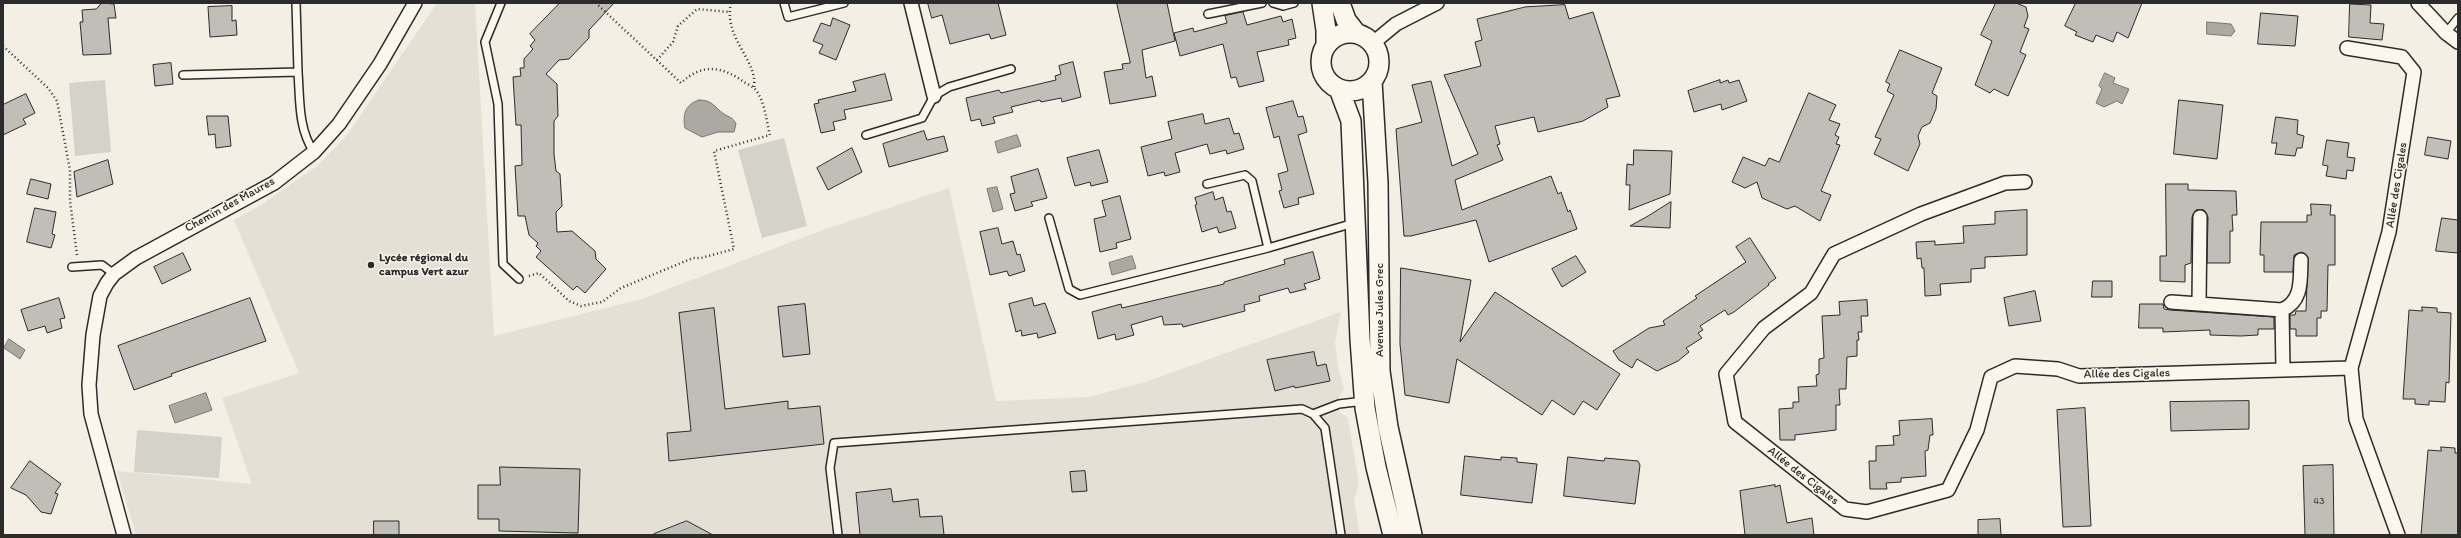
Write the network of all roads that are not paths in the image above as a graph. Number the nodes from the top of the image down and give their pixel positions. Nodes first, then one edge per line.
1 (296, 3) edge
2 (415, 3) edge
3 (501, 3) edge
4 (784, 3) edge
5 (844, 3) edge
6 (911, 3) edge
7 (1262, 3) edge
8 (1273, 3) edge
9 (1294, 3) edge
10 (1322, 3) edge
11 (1340, 3) edge
12 (1437, 3) edge
13 (2418, 3) edge
14 (1208, 14) dead end
15 (2458, 18) edge
16 (1356, 33) junction
17 (2446, 33) junction
18 (2458, 42) edge
19 (1373, 43) junction
20 (1326, 44) junction
21 (2347, 48) dead end
22 (1011, 69) dead end
23 (298, 72) junction
24 (183, 75) dead end
25 (1372, 81) junction
26 (1339, 89) junction
27 (934, 96) junction
28 (866, 135) dead end
29 (314, 152) junction
30 (2025, 182) dead end
31 (1206, 184) dead end
32 (2200, 217) dead end
33 (1049, 218) dead end
34 (1356, 222) junction
35 (1268, 248) junction
36 (2301, 260) dead end
37 (72, 267) dead end
38 (114, 274) junction
39 (519, 279) road end
40 (2171, 302) dead end
41 (2199, 304) junction
42 (2282, 310) junction
43 (2351, 368) junction
44 (2283, 370) junction
45 (1364, 401) junction
46 (1313, 414) junction
47 (124, 535) edge
48 (838, 535) edge
49 (1342, 535) edge
50 (1394, 535) edge
51 (1412, 535) edge
52 (2398, 535) edge

1 - 23 lane
2 - 29 street, Chemin des Maures
3 - 39 lane
4 - 5 lane
6 - 27 street
7 - 14 lane
8 - 9 lane
10 - 20 street
11 - 16 street
12 - 19 street
13 - 17 street
15 - 17 lane
16 - 19 street
16 - 20 street
17 - 18 street
19 - 25 street
20 - 26 street
21 - 43 street, Allée des Cigales
22 - 27 lane
23 - 24 lane
23 - 29 lane
25 - 26 street
25 - 51 street, Avenue Jules Grec
26 - 34 street, Avenue Jules Grec
27 - 28 lane
29 - 38 street, Chemin des Maures
30 - 44 street, Allée des Cigales
31 - 35 lane
32 - 41 street
33 - 35 lane
34 - 35 lane
34 - 45 street, Avenue Jules Grec
36 - 42 street
37 - 38 lane
38 - 47 street, Chemin des Maures
40 - 41 street
41 - 42 street
42 - 44 street
43 - 44 street, Allée des Cigales
43 - 52 street, Allée des Cigales
45 - 46 lane
45 - 50 street, Avenue Jules Grec
46 - 48 lane
46 - 49 lane

